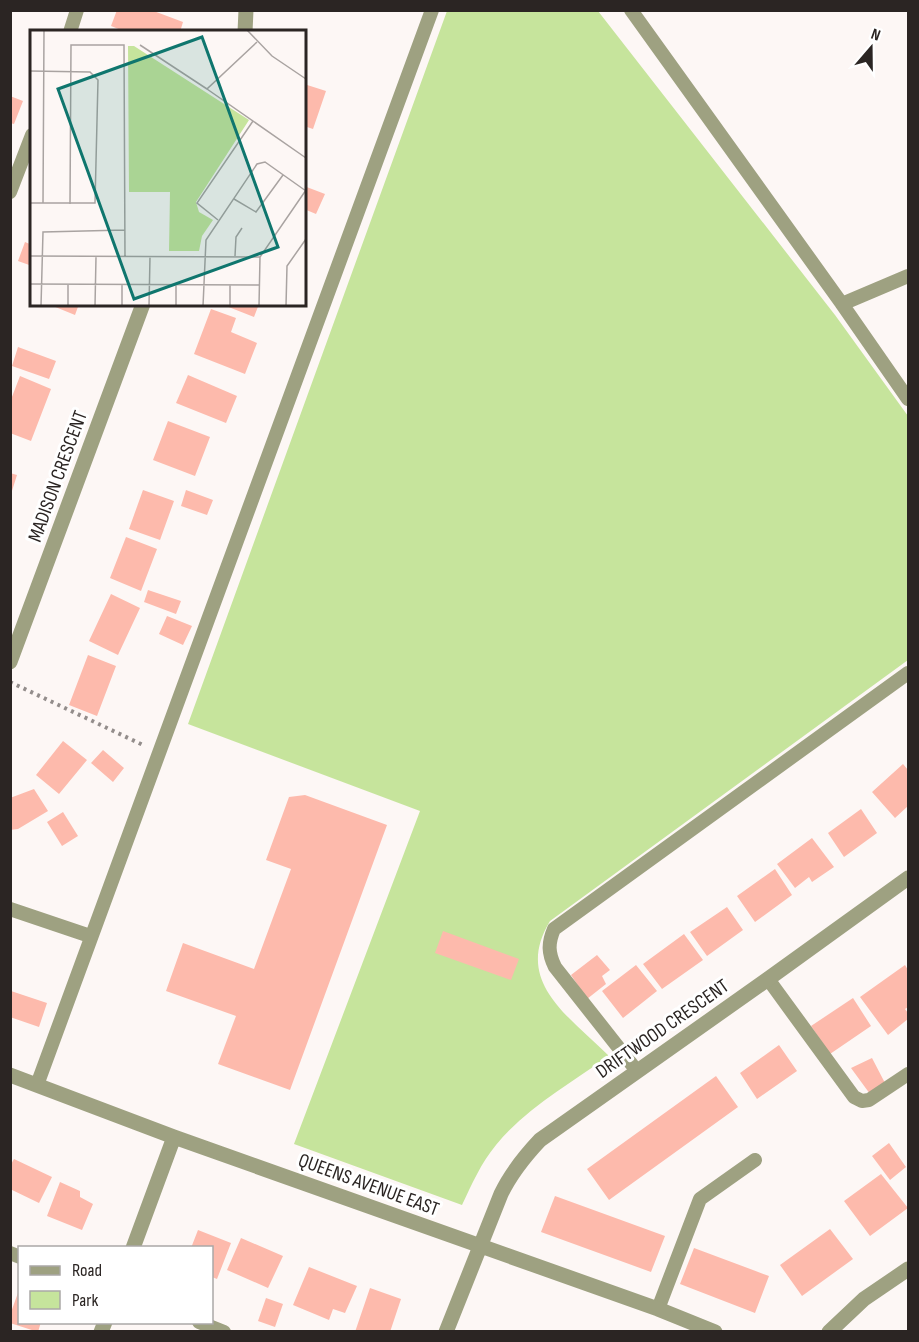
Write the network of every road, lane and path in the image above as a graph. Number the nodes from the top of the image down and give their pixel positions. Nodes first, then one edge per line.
1 (77, 10) edge
2 (246, 10) edge
3 (432, 10) edge
4 (631, 10) edge
5 (71, 30) edge
6 (244, 30) edge
7 (30, 140) edge
8 (10, 192) edge
9 (909, 276) edge
10 (842, 304) junction
11 (142, 306) edge
12 (909, 399) edge
13 (10, 662) edge
14 (909, 673) edge
15 (10, 682) edge
16 (158, 752) junction
17 (909, 878) edge
18 (10, 909) edge
19 (90, 936) junction
20 (768, 979) junction
21 (637, 1071) junction
22 (909, 1074) edge
23 (10, 1075) edge
24 (37, 1085) junction
25 (174, 1137) junction
26 (755, 1160) dead end
27 (134, 1246) edge
28 (479, 1246) junction
29 (909, 1269) edge
30 (658, 1309) junction
31 (202, 1324) edge
32 (224, 1332) edge
33 (446, 1332) edge
34 (715, 1332) edge
35 (829, 1332) edge

1 - 5 lane
2 - 6 street
3 - 16 lane
4 - 10 lane
7 - 8 lane
9 - 10 lane
10 - 12 lane
11 - 13 street, MADISON CRESCENT
14 - 21 lane
15 - 16 path
16 - 19 lane
17 - 20 street, DRIFTWOOD CRESCENT
18 - 19 lane
19 - 24 lane
20 - 21 street, DRIFTWOOD CRESCENT
20 - 22 lane
21 - 28 street, DRIFTWOOD CRESCENT
23 - 24 street, QUEENS AVENUE EAST
24 - 25 street, QUEENS AVENUE EAST
25 - 27 street
25 - 28 street, QUEENS AVENUE EAST
26 - 30 lane
28 - 30 street, QUEENS AVENUE EAST
28 - 33 street, DRIFTWOOD CRESCENT
29 - 35 street
30 - 34 street, QUEENS AVENUE EAST
31 - 32 lane

